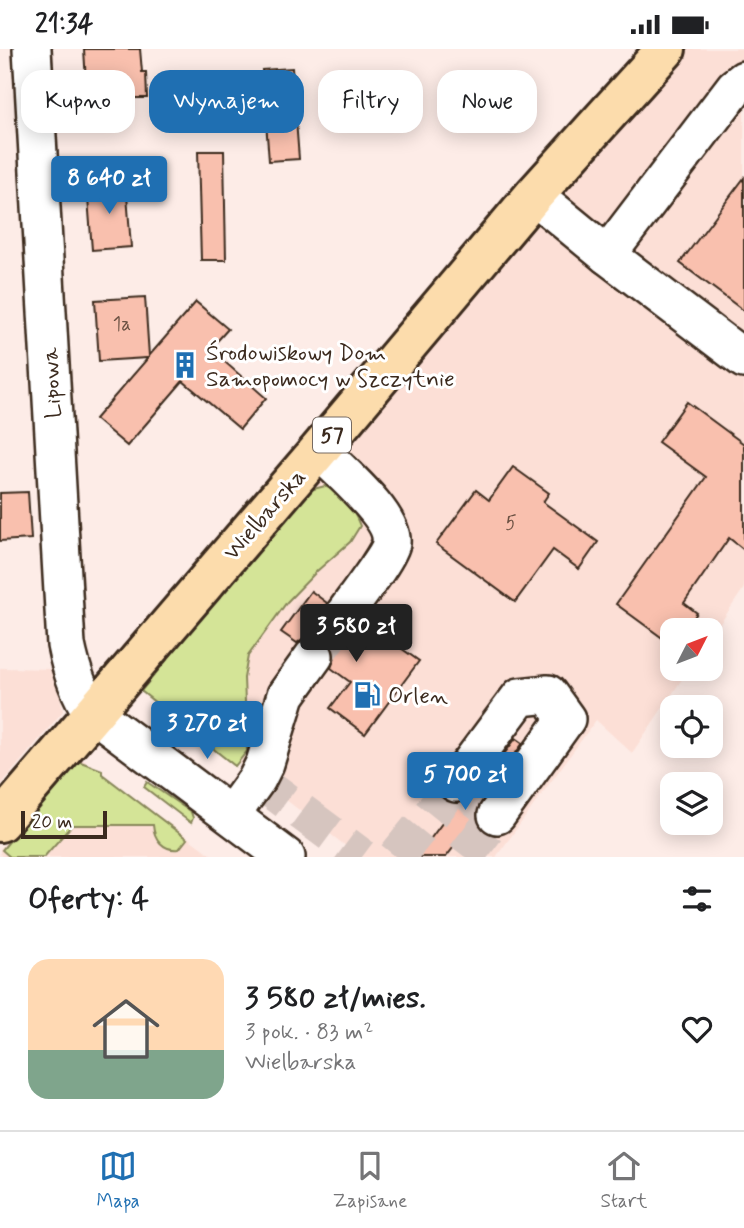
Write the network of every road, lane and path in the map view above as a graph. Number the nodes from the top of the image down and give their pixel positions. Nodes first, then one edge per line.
1 (32, 49) edge
2 (666, 49) edge
3 (744, 80) edge
4 (534, 195) junction
5 (607, 255) junction
6 (744, 359) edge
7 (319, 450) junction
8 (344, 615) tunnel mouth
9 (314, 656) tunnel mouth
10 (92, 712) junction
11 (456, 783) dead end
12 (497, 814) dead end
13 (231, 815) junction
14 (0, 822) edge
15 (286, 857) edge

1 - 10 street, Lipowa
2 - 4 main road, Wielbarska / 57
3 - 5 street
4 - 5 street
4 - 7 main road, Wielbarska / 57
5 - 6 street
7 - 8 street
7 - 10 main road, Wielbarska / 57
9 - 13 street
10 - 13 street
10 - 14 main road, Wielbarska / 57
11 - 12 street
13 - 15 street

